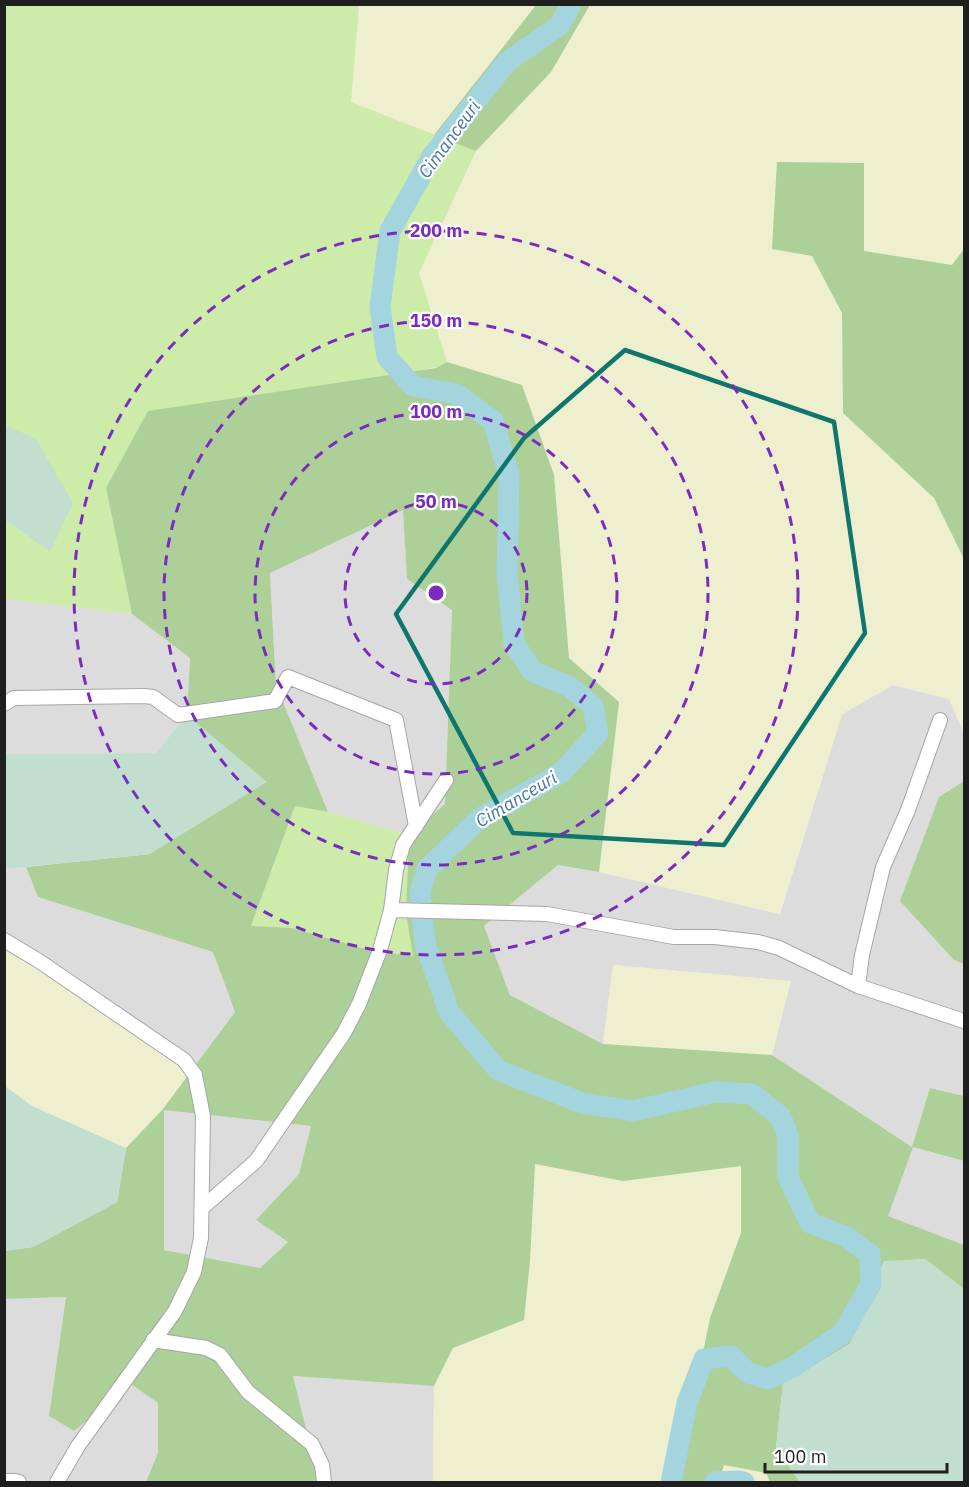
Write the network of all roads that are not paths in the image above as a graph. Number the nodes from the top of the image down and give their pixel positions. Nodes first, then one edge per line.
1 (4, 704) edge
2 (940, 720) dead end
3 (446, 780) dead end
4 (416, 826) junction
5 (391, 910) junction
6 (4, 940) edge
7 (858, 986) junction
8 (964, 1021) edge
9 (202, 1208) junction
10 (153, 1340) junction
11 (4, 1481) edge
12 (19, 1482) edge
13 (57, 1482) edge
14 (324, 1482) edge

1 - 4 street
2 - 7 street
3 - 4 street
4 - 5 street
5 - 7 street
5 - 9 street
6 - 9 street
7 - 8 street
9 - 10 street
10 - 13 street
10 - 14 street
11 - 12 street

